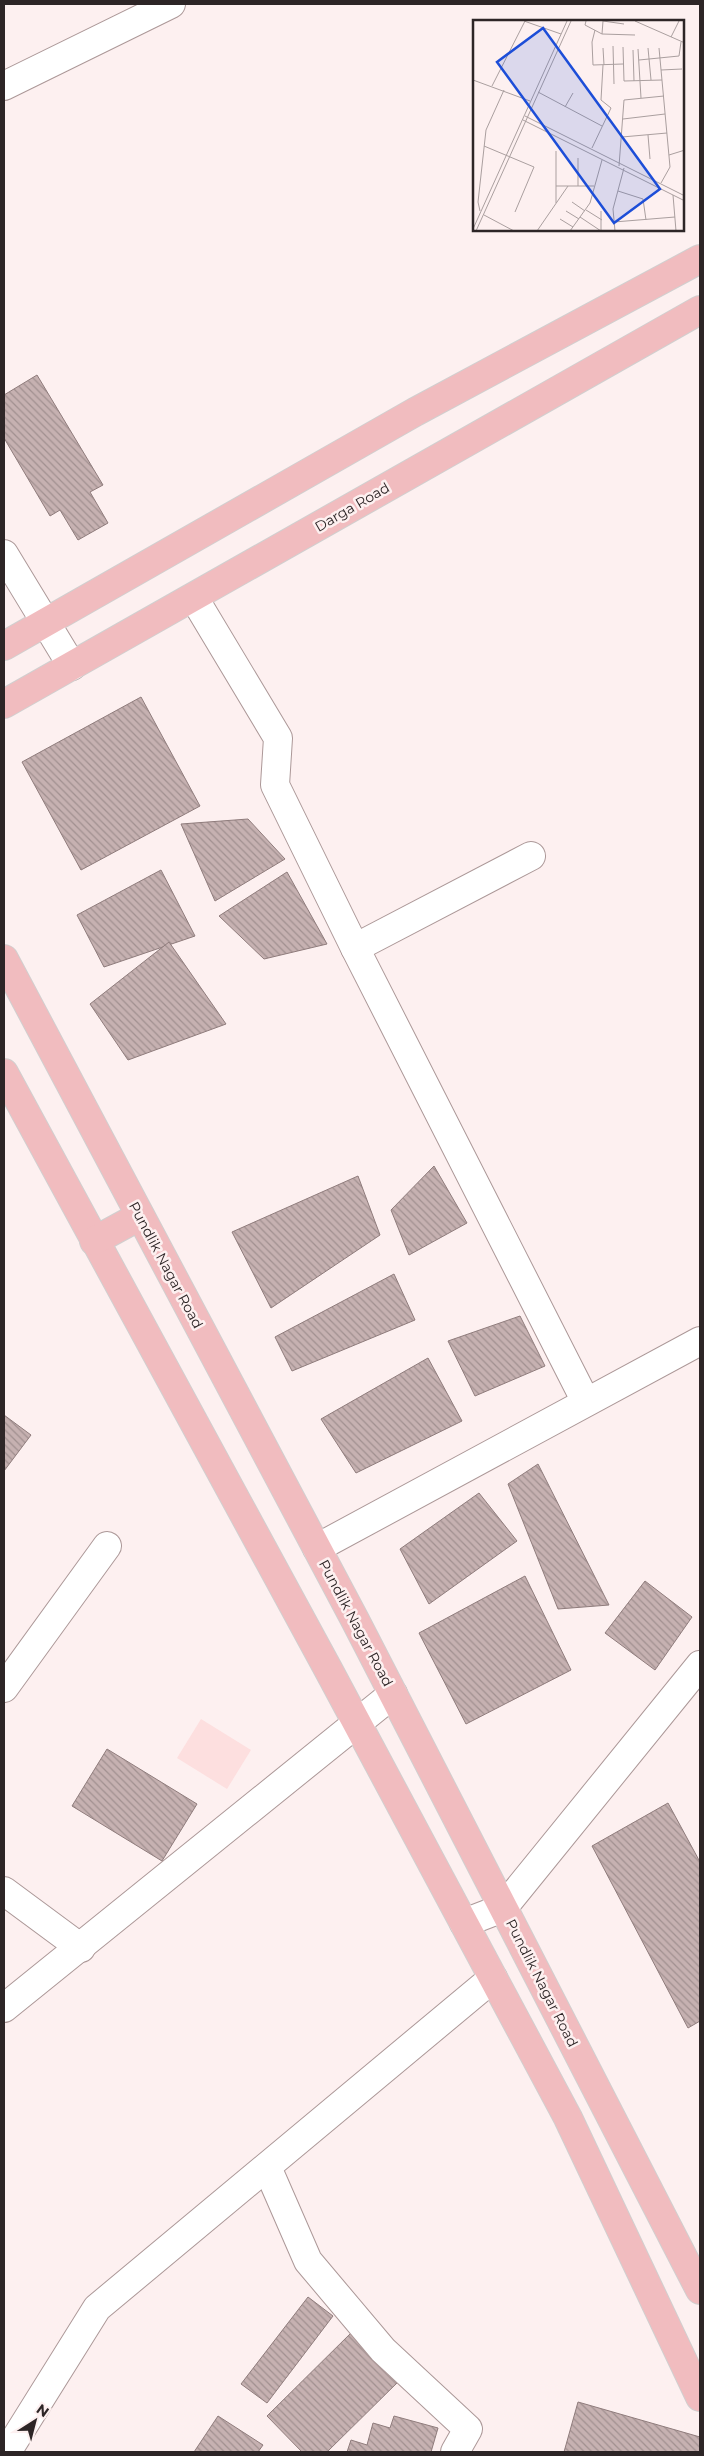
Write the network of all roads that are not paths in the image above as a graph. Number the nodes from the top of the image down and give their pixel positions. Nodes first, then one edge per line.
1 (171, 4) edge
2 (4, 86) edge
3 (700, 259) edge
4 (700, 310) edge
5 (4, 554) edge
6 (194, 598) junction
7 (45, 622) junction
8 (4, 646) edge
9 (72, 666) junction
10 (4, 704) edge
11 (531, 856) dead end
12 (355, 948) junction
13 (4, 960) edge
14 (4, 1073) edge
15 (140, 1216) junction
16 (94, 1241) junction
17 (700, 1341) edge
18 (586, 1402) junction
19 (107, 1546) dead end
20 (317, 1548) junction
21 (700, 1665) edge
22 (4, 1688) edge
23 (393, 1694) junction
24 (357, 1724) junction
25 (4, 1891) edge
26 (504, 1908) junction
27 (464, 1923) junction
28 (81, 1948) junction
29 (493, 1978) junction
30 (4, 2008) edge
31 (267, 2167) junction
32 (700, 2290) edge
33 (700, 2397) edge
34 (7, 2452) edge
35 (455, 2452) edge

1 - 2 street
3 - 7 main road
4 - 6 main road, Darga Road
5 - 7 street
6 - 9 main road, Darga Road
6 - 12 street
7 - 8 main road
7 - 9 street
9 - 10 main road, Darga Road
11 - 12 street
12 - 18 street
13 - 15 main road, Pundlik Nagar Road
14 - 16 main road
15 - 16 main road
15 - 20 main road, Pundlik Nagar Road
16 - 24 main road
17 - 18 street
18 - 20 street
19 - 22 street
20 - 23 main road, Pundlik Nagar Road
21 - 26 street
23 - 24 street
23 - 26 main road, Pundlik Nagar Road
24 - 27 main road
24 - 28 street
25 - 28 street
26 - 27 street
26 - 32 main road, Pundlik Nagar Road
27 - 29 main road
28 - 30 street
29 - 31 street
29 - 33 main road
31 - 34 street
31 - 35 street

